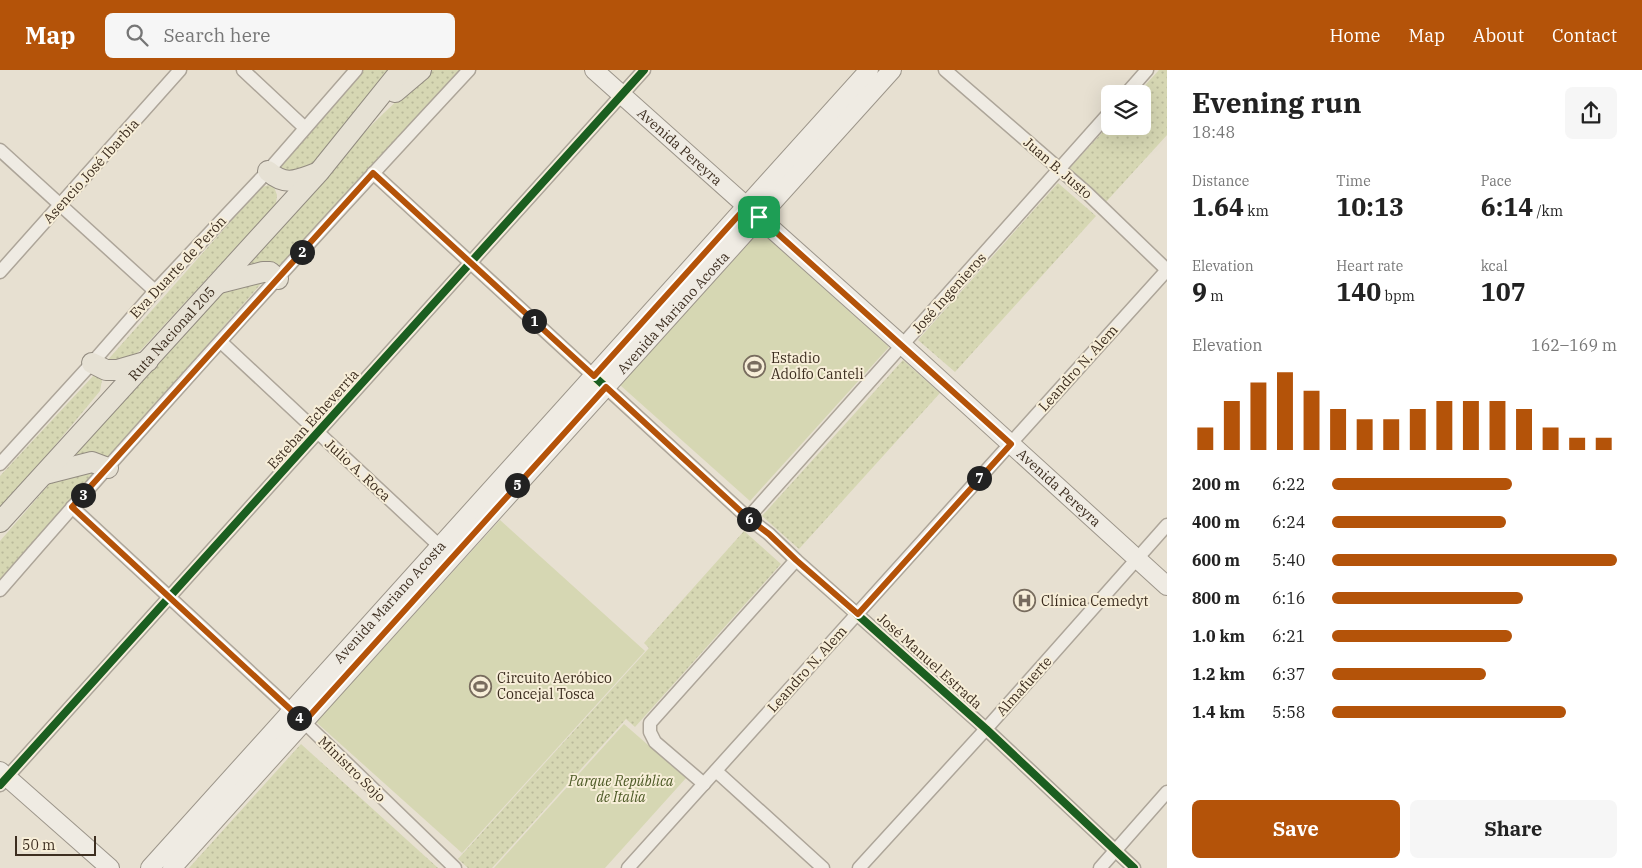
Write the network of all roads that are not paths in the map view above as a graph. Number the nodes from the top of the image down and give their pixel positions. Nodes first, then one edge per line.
1 (180, 70) edge
2 (243, 70) edge
3 (356, 70) edge
4 (402, 70) edge
5 (421, 70) edge
6 (468, 70) edge
7 (594, 70) edge
8 (644, 70) edge
9 (869, 70) edge
10 (892, 70) edge
11 (945, 70) edge
12 (1147, 70) edge
13 (1134, 85) edge
14 (622, 94) junction
15 (1101, 122) edge
16 (306, 128) junction
17 (342, 144) junction
18 (0, 150) edge
19 (1059, 169) junction
20 (268, 171) junction
21 (319, 172) junction
22 (373, 173) junction
23 (60, 206) junction
24 (753, 211) junction
25 (471, 263) junction
26 (1167, 270) edge
27 (0, 272) edge
28 (278, 278) junction
29 (219, 283) junction
30 (155, 291) junction
31 (221, 342) junction
32 (902, 345) junction
33 (148, 360) junction
34 (92, 363) junction
35 (600, 382) junction
36 (318, 432) junction
37 (1011, 444) junction
38 (2, 459) edge
39 (108, 468) junction
40 (45, 474) junction
41 (72, 507) junction
42 (748, 518) junction
43 (0, 522) edge
44 (1167, 525) edge
45 (446, 552) junction
46 (1137, 559) junction
47 (796, 560) junction
48 (1167, 586) edge
49 (0, 590) edge
50 (169, 598) junction
51 (858, 614) junction
52 (298, 717) junction
53 (986, 728) junction
54 (716, 771) junction
55 (2, 778) edge
56 (704, 784) junction
57 (1167, 792) edge
58 (1116, 851) junction
59 (110, 868) edge
60 (150, 868) edge
61 (172, 868) edge
62 (455, 868) edge
63 (628, 868) edge
64 (823, 868) edge
65 (859, 868) edge
66 (1100, 868) edge
67 (1134, 868) edge

1 - 23 street, Asencio José Ibarbia
2 - 16 street
3 - 16 street, Eva Duarte de Perón
4 - 17 main road, Ruta Nacional 205
5 - 17 main road, Ruta Nacional 205
6 - 22 street
7 - 14 main road, Avenida Pereyra
8 - 14 street, Esteban Echeverría
9 - 24 main road, Avenida Mariano Acosta
10 - 24 main road, Avenida Mariano Acosta
11 - 19 street, Juan B. Justo
12 - 13 street
14 - 24 main road, Avenida Pereyra
14 - 25 street, Esteban Echeverría
15 - 19 street, José Ingenieros
16 - 20 street, Eva Duarte de Perón
17 - 21 main road, Ruta Nacional 205
18 - 23 street
19 - 26 street, Juan B. Justo
19 - 32 street, José Ingenieros
20 - 21 main road
20 - 30 street, Eva Duarte de Perón
21 - 29 main road, Ruta Nacional 205
22 - 25 street, José Manuel Estrada
22 - 28 street
23 - 27 street, Asencio José Ibarbia
23 - 30 street
24 - 32 main road, Avenida Pereyra
24 - 35 main road, Avenida Mariano Acosta
25 - 35 street, José Manuel Estrada
25 - 36 street, Esteban Echeverría
26 - 37 street, Leandro N. Alem
28 - 29 main road
28 - 31 street
29 - 33 main road, Ruta Nacional 205
30 - 34 street, Eva Duarte de Perón
31 - 36 street, Julio A. Roca
31 - 39 street
32 - 37 main road, Avenida Pereyra
32 - 42 street, José Ingenieros
33 - 34 main road
33 - 40 main road, Ruta Nacional 205
34 - 38 street, Eva Duarte de Perón
35 - 42 street, José Manuel Estrada
35 - 45 main road, Avenida Mariano Acosta
36 - 45 street, Julio A. Roca
36 - 50 street, Esteban Echeverría
37 - 46 main road, Avenida Pereyra
37 - 51 street, Leandro N. Alem
39 - 40 main road
39 - 41 street
40 - 43 main road, Ruta Nacional 205
41 - 49 street
41 - 50 street, Ministro Sojo
42 - 47 street, José Manuel Estrada
44 - 46 street, Almafuerte
45 - 52 main road, Avenida Mariano Acosta
46 - 48 main road, Avenida Pereyra
46 - 53 street, Almafuerte
47 - 51 street, José Manuel Estrada
47 - 56 street
50 - 52 street, Ministro Sojo
50 - 55 street, Esteban Echeverría
51 - 53 street, José Manuel Estrada
51 - 54 street, Leandro N. Alem
52 - 60 main road, Avenida Mariano Acosta
52 - 61 main road, Avenida Mariano Acosta
52 - 62 street, Ministro Sojo
53 - 58 street, José Manuel Estrada
53 - 65 street, Almafuerte
54 - 56 street, Leandro N. Alem
54 - 64 street
55 - 59 main road
56 - 63 street, Leandro N. Alem
57 - 58 street
58 - 66 street
58 - 67 street, José Manuel Estrada

